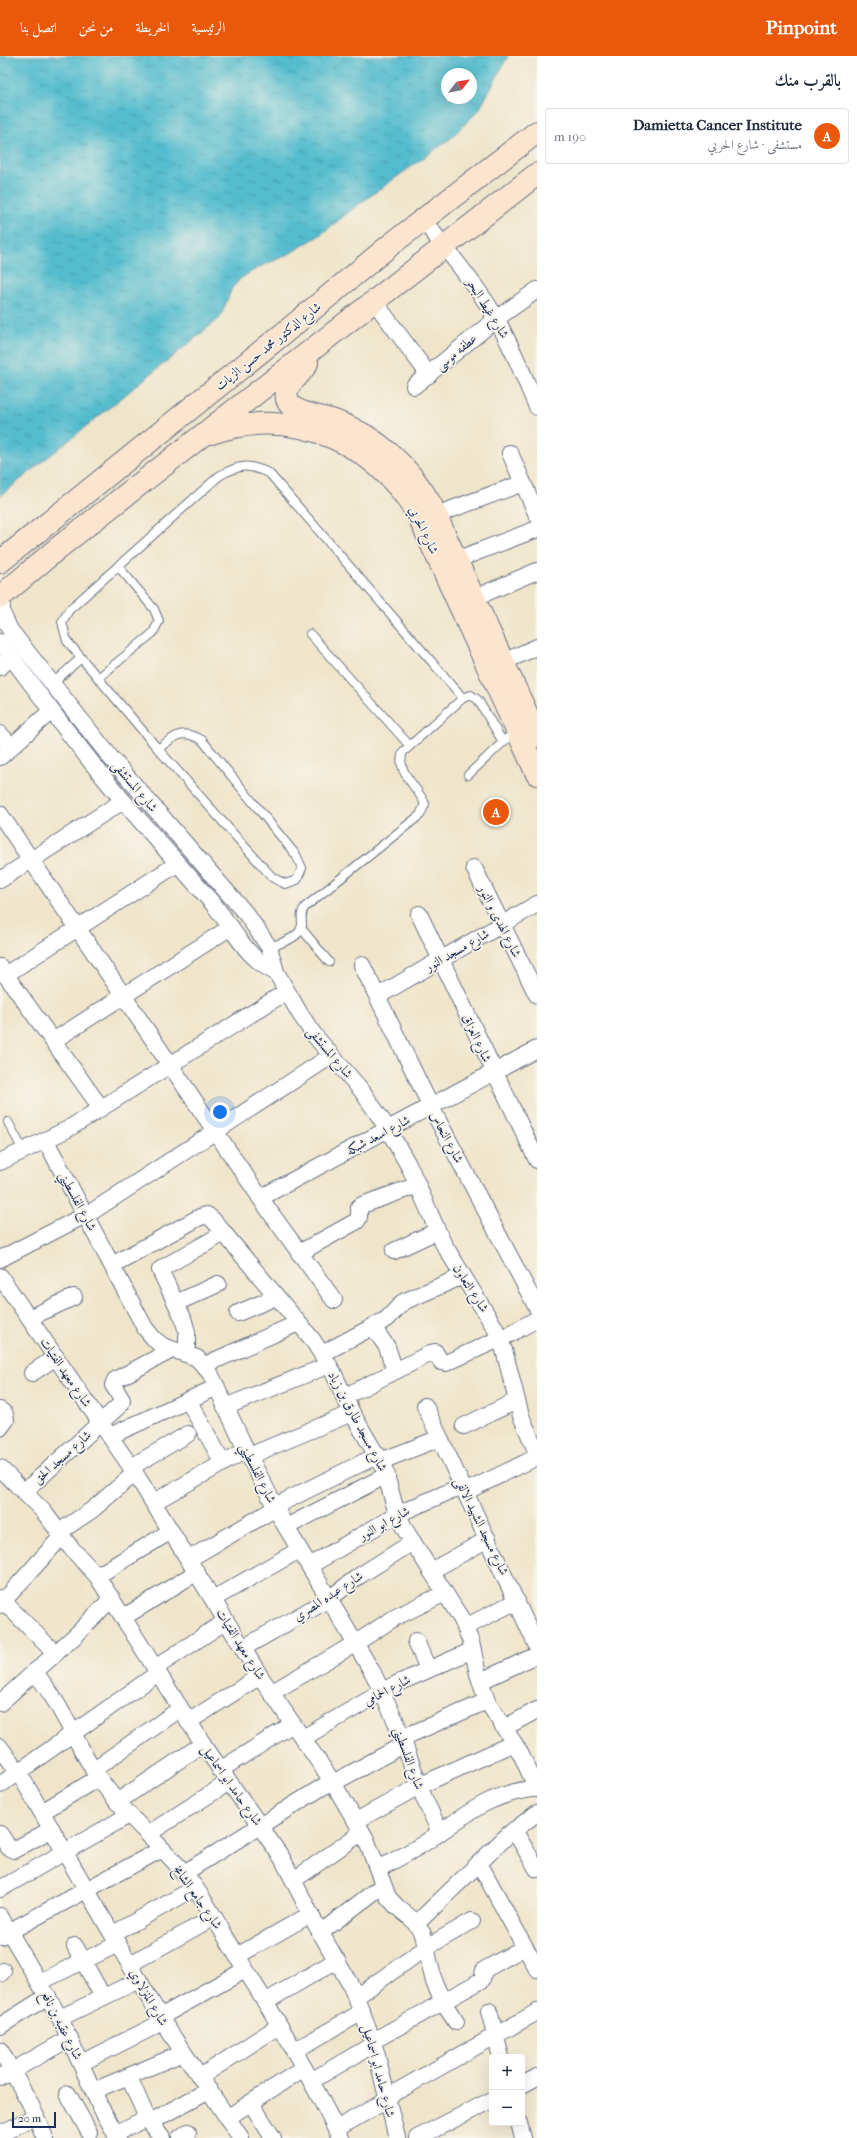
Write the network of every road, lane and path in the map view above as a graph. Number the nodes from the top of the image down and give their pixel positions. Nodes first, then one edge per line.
1 (537, 132) edge
2 (537, 174) edge
3 (422, 220) junction
4 (389, 246) junction
5 (444, 247) junction
6 (411, 272) junction
7 (537, 290) edge
8 (374, 301) junction
9 (496, 319) junction
10 (311, 349) junction
11 (429, 375) junction
12 (531, 375) edge
13 (414, 386) dead end
14 (537, 407) edge
15 (200, 437) junction
16 (510, 453) dead end
17 (383, 458) junction
18 (523, 483) junction
19 (436, 515) junction
20 (537, 515) edge
21 (537, 529) edge
22 (456, 560) junction
23 (0, 562) edge
24 (118, 566) junction
25 (537, 570) edge
26 (1, 596) edge
27 (474, 598) junction
28 (310, 634) dead end
29 (0, 642) edge
30 (537, 647) edge
31 (81, 658) junction
32 (5, 662) edge
33 (503, 662) junction
34 (98, 678) junction
35 (52, 684) junction
36 (39, 695) junction
37 (463, 698) junction
38 (51, 710) junction
39 (521, 724) edge
40 (0, 734) edge
41 (537, 736) edge
42 (410, 746) junction
43 (158, 749) junction
44 (6, 751) edge
45 (468, 774) dead end
46 (537, 774) edge
47 (123, 801) junction
48 (0, 814) edge
49 (31, 859) junction
50 (177, 864) junction
51 (474, 868) dead end
52 (0, 880) edge
53 (537, 904) edge
54 (419, 914) dead end
55 (502, 924) junction
56 (231, 927) junction
57 (78, 928) junction
58 (301, 928) junction
59 (269, 947) junction
60 (440, 960) junction
61 (329, 962) dead end
62 (362, 965) dead end
63 (3, 971) edge
64 (276, 972) junction
65 (286, 992) junction
66 (537, 995) edge
67 (124, 996) junction
68 (378, 996) junction
69 (53, 1040) junction
70 (537, 1049) edge
71 (331, 1056) junction
72 (170, 1065) junction
73 (493, 1072) junction
74 (431, 1107) junction
75 (101, 1108) junction
76 (8, 1122) dead end
77 (388, 1129) junction
78 (215, 1131) junction
79 (46, 1141) junction
80 (24, 1152) junction
81 (537, 1160) edge
82 (0, 1162) edge
83 (418, 1185) junction
84 (260, 1198) junction
85 (85, 1215) junction
86 (437, 1231) junction
87 (224, 1233) junction
88 (394, 1251) dead end
89 (299, 1254) junction
90 (0, 1259) edge
91 (112, 1265) junction
92 (0, 1276) edge
93 (463, 1276) junction
94 (218, 1284) dead end
95 (5, 1293) edge
96 (276, 1296) junction
97 (74, 1298) dead end
98 (334, 1300) dead end
99 (176, 1303) junction
100 (537, 1308) edge
101 (238, 1313) dead end
102 (29, 1318) junction
103 (537, 1319) edge
104 (298, 1323) junction
105 (373, 1327) junction
106 (500, 1338) junction
107 (180, 1352) junction
108 (56, 1357) junction
109 (325, 1359) junction
110 (205, 1365) junction
111 (395, 1371) junction
112 (32, 1373) dead end
113 (217, 1387) junction
114 (344, 1396) junction
115 (188, 1400) junction
116 (516, 1401) junction
117 (425, 1406) dead end
118 (225, 1407) junction
119 (0, 1410) edge
120 (352, 1413) junction
121 (100, 1422) junction
122 (464, 1426) dead end
123 (0, 1428) edge
124 (188, 1434) dead end
125 (110, 1436) junction
126 (440, 1438) junction
127 (536, 1450) edge
128 (247, 1453) junction
129 (223, 1463) junction
130 (382, 1464) junction
131 (0, 1468) edge
132 (133, 1470) junction
133 (464, 1489) junction
134 (24, 1492) junction
135 (154, 1502) junction
136 (275, 1507) junction
137 (398, 1514) junction
138 (286, 1527) junction
139 (171, 1531) junction
140 (61, 1534) junction
141 (488, 1539) junction
142 (413, 1542) junction
143 (299, 1550) junction
144 (193, 1565) junction
145 (309, 1566) junction
146 (431, 1571) junction
147 (97, 1576) junction
148 (445, 1593) junction
149 (112, 1598) junction
150 (213, 1599) junction
151 (329, 1599) junction
152 (517, 1601) junction
153 (1, 1602) edge
154 (124, 1617) junction
155 (226, 1621) junction
156 (466, 1627) junction
157 (416, 1641) dead end
158 (356, 1642) junction
159 (537, 1647) edge
160 (242, 1648) junction
161 (474, 1650) junction
162 (55, 1653) junction
163 (428, 1669) junction
164 (157, 1671) junction
165 (34, 1672) junction
166 (260, 1676) junction
167 (480, 1681) junction
168 (382, 1692) junction
169 (271, 1693) junction
170 (487, 1701) junction
171 (0, 1703) edge
172 (537, 1710) edge
173 (184, 1716) junction
174 (293, 1724) junction
175 (504, 1728) junction
176 (72, 1735) junction
177 (303, 1738) junction
178 (404, 1741) junction
179 (514, 1743) junction
180 (203, 1744) junction
181 (0, 1747) edge
182 (19, 1773) junction
183 (95, 1774) junction
184 (225, 1776) junction
185 (332, 1782) junction
186 (0, 1785) edge
187 (419, 1786) junction
188 (537, 1788) edge
189 (117, 1802) junction
190 (42, 1812) junction
191 (537, 1813) edge
192 (129, 1815) junction
193 (260, 1825) junction
194 (359, 1826) junction
195 (52, 1829) junction
196 (514, 1830) junction
197 (440, 1832) junction
198 (0, 1834) edge
199 (148, 1834) junction
200 (162, 1849) junction
201 (65, 1852) junction
202 (479, 1863) junction
203 (378, 1869) junction
204 (537, 1869) edge
205 (184, 1873) junction
206 (294, 1880) junction
207 (383, 1885) junction
208 (195, 1888) junction
209 (0, 1889) edge
210 (87, 1890) junction
211 (311, 1914) junction
212 (0, 1916) edge
213 (214, 1917) junction
214 (472, 1920) dead end
215 (416, 1924) junction
216 (320, 1933) junction
217 (5, 1934) edge
218 (115, 1939) junction
219 (75, 1946) dead end
220 (427, 1947) junction
221 (525, 1947) junction
222 (237, 1956) junction
223 (337, 1960) junction
224 (83, 1961) junction
225 (130, 1964) junction
226 (537, 1969) edge
227 (245, 1970) junction
228 (139, 1980) junction
229 (40, 1982) junction
230 (48, 1996) junction
231 (103, 1997) junction
232 (265, 2002) junction
233 (443, 2002) junction
234 (359, 2004) junction
235 (489, 2012) dead end
236 (537, 2012) edge
237 (60, 2018) junction
238 (162, 2019) junction
239 (456, 2022) dead end
240 (0, 2026) edge
241 (279, 2026) junction
242 (495, 2035) junction
243 (70, 2038) junction
244 (373, 2043) junction
245 (0, 2050) edge
246 (294, 2051) junction
247 (183, 2053) junction
248 (500, 2054) edge
249 (81, 2063) junction
250 (6, 2074) edge
251 (308, 2075) junction
252 (129, 2077) junction
253 (537, 2077) edge
254 (525, 2083) edge
255 (204, 2084) junction
256 (93, 2091) junction
257 (68, 2094) dead end
258 (387, 2098) junction
259 (489, 2102) edge
260 (251, 2103) junction
261 (36, 2116) junction
262 (227, 2118) junction
263 (149, 2120) junction
264 (520, 2126) edge
265 (113, 2131) edge
266 (338, 2133) edge
267 (0, 2134) edge
268 (84, 2135) edge
269 (237, 2137) edge
270 (45, 2138) edge
271 (162, 2138) edge
272 (273, 2138) edge
273 (397, 2138) edge
274 (417, 2138) edge
275 (523, 2138) edge

1 - 3 street, شارع الدكتور محمد حسن الزيات
2 - 5 street
3 - 4 street, شارع الدكتور محمد حسن الزيات
3 - 5 street, شارع غيط البحر
4 - 6 street
4 - 23 street, شارع الدكتور محمد حسن الزيات
5 - 6 street
5 - 9 street, شارع غيط البحر
6 - 8 street
7 - 9 street, عطفه موسى
8 - 10 street
8 - 11 street
9 - 11 street, عطفه موسى
9 - 12 street, شارع غيط البحر
10 - 15 street
10 - 17 street, شارع الحربي
11 - 13 street, عطفه موسى
12 - 14 street, شارع غيط البحر
15 - 17 street, شارع الحربي
15 - 26 street
16 - 18 street
17 - 19 street, شارع الحربي
17 - 39 street, شارع الحربي
18 - 19 street
18 - 20 street
19 - 22 street, شارع الحربي
21 - 22 street
22 - 27 street, شارع الحربي
24 - 31 lane
24 - 34 lane
24 - 37 lane
25 - 27 street
26 - 35 street, شارع المستشفى
27 - 33 street, شارع الحربي
28 - 42 lane
29 - 32 street, شارع المستشفى
30 - 33 street
31 - 34 lane
31 - 35 lane
32 - 36 street, شارع المستشفى
33 - 39 street, شارع الحربي
34 - 43 lane
35 - 36 street
35 - 59 street, شارع المستشفى
36 - 38 street, شارع المستشفى
37 - 39 lane
37 - 42 lane
38 - 44 street
38 - 47 street, شارع المستشفى
39 - 41 street, شارع الحربي
39 - 45 lane
39 - 46 street, شارع الحربي
40 - 44 street
42 - 58 lane
43 - 43 lane
47 - 49 street
47 - 50 street, شارع المستشفى
48 - 49 street
49 - 52 street
49 - 57 street
50 - 56 street, شارع المستشفى
50 - 57 street
51 - 55 street, شارع الهدى و النور
53 - 55 street, شارع مسجد النور
54 - 60 street, شارع العزاق
55 - 60 street, شارع مسجد النور
55 - 66 street, شارع الهدى و النور
56 - 64 street, شارع المستشفى
56 - 67 street
57 - 63 street
57 - 67 street
58 - 59 lane
58 - 61 lane
59 - 64 street, شارع المستشفى
60 - 68 street, شارع مسجد النور
60 - 73 street, شارع العزاق
62 - 68 street, شارع النحاس
63 - 69 street
64 - 65 street, شارع المستشفى
65 - 71 street, شارع المستشفى
65 - 72 street
67 - 69 street
67 - 72 street
68 - 74 street, شارع النحاس
69 - 75 street
70 - 73 street, شارع اسعد شبكه
71 - 77 street, شارع المستشفى
71 - 78 street
72 - 75 street
72 - 78 street
73 - 74 street, شارع اسعد شبكه
73 - 81 street, شارع العزاق
74 - 77 street, شارع اسعد شبكه
74 - 100 street, شارع النحاس
75 - 79 street
76 - 80 lane
77 - 83 street, شارع التعاون
77 - 84 street, شارع اسعد شبكه
78 - 84 street
78 - 85 street
79 - 80 street
79 - 85 street, شارع الفلسطيني
80 - 82 street
83 - 86 street, شارع التعاون
83 - 89 street
84 - 89 street
85 - 90 street
85 - 91 street, شارع الفلسطيني
86 - 88 street
86 - 93 street, شارع التعاون
87 - 91 street, شارع مسجد طارق بن زياد
87 - 96 street, شارع مسجد طارق بن زياد
87 - 99 street
89 - 98 street
91 - 107 street, شارع الفلسطيني
92 - 95 street, شارع معهد الفتيات
93 - 105 street
93 - 106 street, شارع التعاون
94 - 99 street
95 - 102 street, شارع معهد الفتيات
96 - 101 street
96 - 104 street, شارع مسجد طارق بن زياد
97 - 102 street
99 - 107 street
102 - 108 street, شارع معهد الفتيات
103 - 106 street
104 - 109 street, شارع مسجد طارق بن زياد
104 - 110 street
105 - 109 street
105 - 111 street
106 - 111 street
106 - 116 street, شارع التعاون
107 - 110 street, شارع الفلسطيني
107 - 121 street, شارع مسجد الحق
108 - 112 street
108 - 121 street, شارع معهد الفتيات
109 - 114 street, شارع مسجد طارق بن زياد
109 - 118 street
110 - 113 street, شارع الفلسطيني
111 - 114 street
113 - 115 street
113 - 118 street, شارع الفلسطيني
114 - 120 street, شارع مسجد طارق بن زياد
115 - 125 street
115 - 129 street
116 - 122 street
116 - 127 street, شارع التعاون
117 - 126 street, شارع مسجد الشهيد الالفى
118 - 128 street, شارع الفلسطيني
119 - 123 street
120 - 128 street
120 - 130 street, شارع مسجد طارق بن زياد
121 - 125 street, شارع معهد الفتيات
121 - 134 street, شارع مسجد الحق
124 - 132 street
125 - 132 street, شارع معهد الفتيات
126 - 130 street
126 - 133 street, شارع مسجد الشهيد الالفى
127 - 133 street, شارع ابو النور
128 - 129 street
128 - 136 street, شارع الفلسطيني
129 - 135 street
130 - 136 street
130 - 137 street, شارع مسجد طارق بن زياد
130 - 138 street
131 - 134 street, شارع حامد ابو اسماعيل
132 - 135 street, شارع معهد الفتيات
132 - 140 street
133 - 137 street, شارع ابو النور
133 - 141 street, شارع مسجد الشهيد الالفى
134 - 140 street, شارع حامد ابو اسماعيل
135 - 139 street, شارع معهد الفتيات
136 - 138 street, شارع الفلسطيني
136 - 144 street
137 - 142 street, شارع مسجد طارق بن زياد
137 - 145 street, شارع ابو النور
138 - 143 street, شارع الفلسطيني
139 - 144 street, شارع معهد الفتيات
139 - 147 street
140 - 147 street, شارع حامد ابو اسماعيل
140 - 153 street
141 - 146 street
141 - 152 street, شارع مسجد الشهيد الالفى
142 - 146 street, شارع مسجد طارق بن زياد
142 - 151 street, شارع عبده المصري
143 - 145 street, شارع الفلسطيني
143 - 150 street
144 - 150 street, شارع معهد الفتيات
144 - 154 street
145 - 151 street, شارع الفلسطيني
146 - 148 street, شارع مسجد طارق بن زياد
147 - 149 street, شارع حامد ابو اسماعيل
148 - 156 street, شارع مسجد طارق بن زياد
148 - 158 street
149 - 154 street, شارع حامد ابو اسماعيل
149 - 162 street
150 - 155 street, شارع معهد الفتيات
151 - 158 street, شارع الفلسطيني
151 - 160 street, شارع عبده المصري
152 - 156 street
152 - 159 street, شارع مسجد الشهيد الالفى
153 - 162 street
154 - 164 street, شارع حامد ابو اسماعيل
155 - 160 street, شارع معهد الفتيات
155 - 164 street
156 - 161 street, شارع مسجد طارق بن زياد
157 - 163 street
158 - 168 street, شارع الفلسطيني
158 - 169 street
159 - 167 street
160 - 166 street, شارع معهد الفتيات
161 - 163 street, شارع الحمامي
161 - 167 street, شارع مسجد طارق بن زياد
162 - 165 street
163 - 168 street, شارع الحمامي
164 - 173 street, شارع حامد ابو اسماعيل
164 - 176 street
165 - 171 street
165 - 176 street, شارع جامع الشامخ
166 - 169 street, شارع معهد الفتيات
166 - 173 street
167 - 170 street, شارع مسجد طارق بن زياد
168 - 177 street, شارع الحمامي
168 - 178 street, شارع الفلسطيني
169 - 174 street, شارع معهد الفتيات
170 - 175 street, شارع مسجد طارق بن زياد
170 - 178 street
172 - 175 street
173 - 180 street, شارع حامد ابو اسماعيل
173 - 183 street
174 - 177 street, شارع معهد الفتيات
174 - 184 street
175 - 179 street, شارع مسجد طارق بن زياد
176 - 182 street
176 - 183 street, شارع جامع الشامخ
177 - 185 street, شارع معهد الفتيات
178 - 185 street
178 - 187 street, شارع الفلسطيني
179 - 187 street
179 - 188 street, شارع مسجد طارق بن زياد
180 - 184 street, شارع حامد ابو اسماعيل
180 - 189 street
181 - 182 street, شارع المنزلاوي
182 - 186 street
182 - 190 street, شارع المنزلاوي
183 - 189 street, شارع جامع الشامخ
183 - 190 street
184 - 193 street, شارع حامد ابو اسماعيل
184 - 199 street
185 - 193 street
185 - 194 street, شارع معهد الفتيات
187 - 194 street
187 - 197 street, شارع الفلسطيني
188 - 197 street
189 - 192 street, شارع جامع الشامخ
190 - 195 street, شارع المنزلاوي
191 - 196 street
192 - 199 street, شارع جامع الشامخ
192 - 201 street
193 - 205 street
193 - 206 street, شارع حامد ابو اسماعيل
194 - 203 street, شارع معهد الفتيات
194 - 206 street
195 - 198 street
195 - 201 street, شارع المنزلاوي
196 - 202 street
196 - 204 street
197 - 203 street
199 - 200 street, شارع جامع الشامخ
200 - 205 street, شارع جامع الشامخ
200 - 210 street
201 - 209 street
201 - 210 street, شارع المنزلاوي
202 - 215 street
202 - 221 street
203 - 207 street, شارع معهد الفتيات
205 - 208 street, شارع جامع الشامخ
206 - 211 street, شارع حامد ابو اسماعيل
207 - 215 street, شارع معهد الفتيات
207 - 216 street
208 - 213 street, شارع جامع الشامخ
208 - 218 street
210 - 217 street
210 - 218 street, شارع المنزلاوي
211 - 216 street, شارع حامد ابو اسماعيل
211 - 222 street
212 - 217 street, شارع عقبه بن نافع
213 - 222 street, شارع جامع الشامخ
213 - 225 street
214 - 220 street
215 - 220 street, شارع معهد الفتيات
216 - 223 street, شارع حامد ابو اسماعيل
217 - 229 street, شارع عقبه بن نافع
218 - 224 street
218 - 225 street, شارع المنزلاوي
219 - 224 street
220 - 233 street, شارع معهد الفتيات
220 - 234 street
221 - 226 street
221 - 233 street
222 - 227 street, شارع جامع الشامخ
223 - 232 street
223 - 234 street, شارع حامد ابو اسماعيل
224 - 229 street
224 - 231 street
225 - 228 street, شارع المنزلاوي
227 - 232 street, شارع جامع الشامخ
227 - 238 street
228 - 231 street
228 - 238 street, شارع المنزلاوي
229 - 230 street, شارع عقبه بن نافع
230 - 237 street, شارع عقبه بن نافع
230 - 240 street
231 - 237 street
232 - 241 street, شارع جامع الشامخ
233 - 239 street, شارع معهد الفتيات
233 - 244 street
234 - 244 street, شارع حامد ابو اسماعيل
234 - 246 street
235 - 242 street
236 - 242 street
237 - 243 street, شارع عقبه بن نافع
238 - 247 street, شارع المنزلاوي
238 - 249 street
241 - 246 street, شارع جامع الشامخ
241 - 255 street
242 - 248 street
242 - 258 street
243 - 249 street, شارع عقبه بن نافع
243 - 250 street
244 - 251 street
244 - 258 street, شارع حامد ابو اسماعيل
245 - 250 street
246 - 251 street, شارع جامع الشامخ
247 - 252 street
247 - 255 street, شارع المنزلاوي
249 - 256 street, شارع عقبه بن نافع
250 - 261 street
251 - 260 street
251 - 266 street, شارع جامع الشامخ
252 - 256 street
252 - 263 street
253 - 254 street
255 - 262 street, شارع المنزلاوي
255 - 263 street
256 - 265 street, شارع عقبه بن نافع
257 - 268 street
258 - 266 street
258 - 273 street, شارع حامد ابو اسماعيل
259 - 274 street
260 - 262 street
260 - 272 street
261 - 267 street
261 - 270 street
262 - 269 street, شارع المنزلاوي
263 - 265 street
263 - 271 street
264 - 275 street
265 - 268 street

